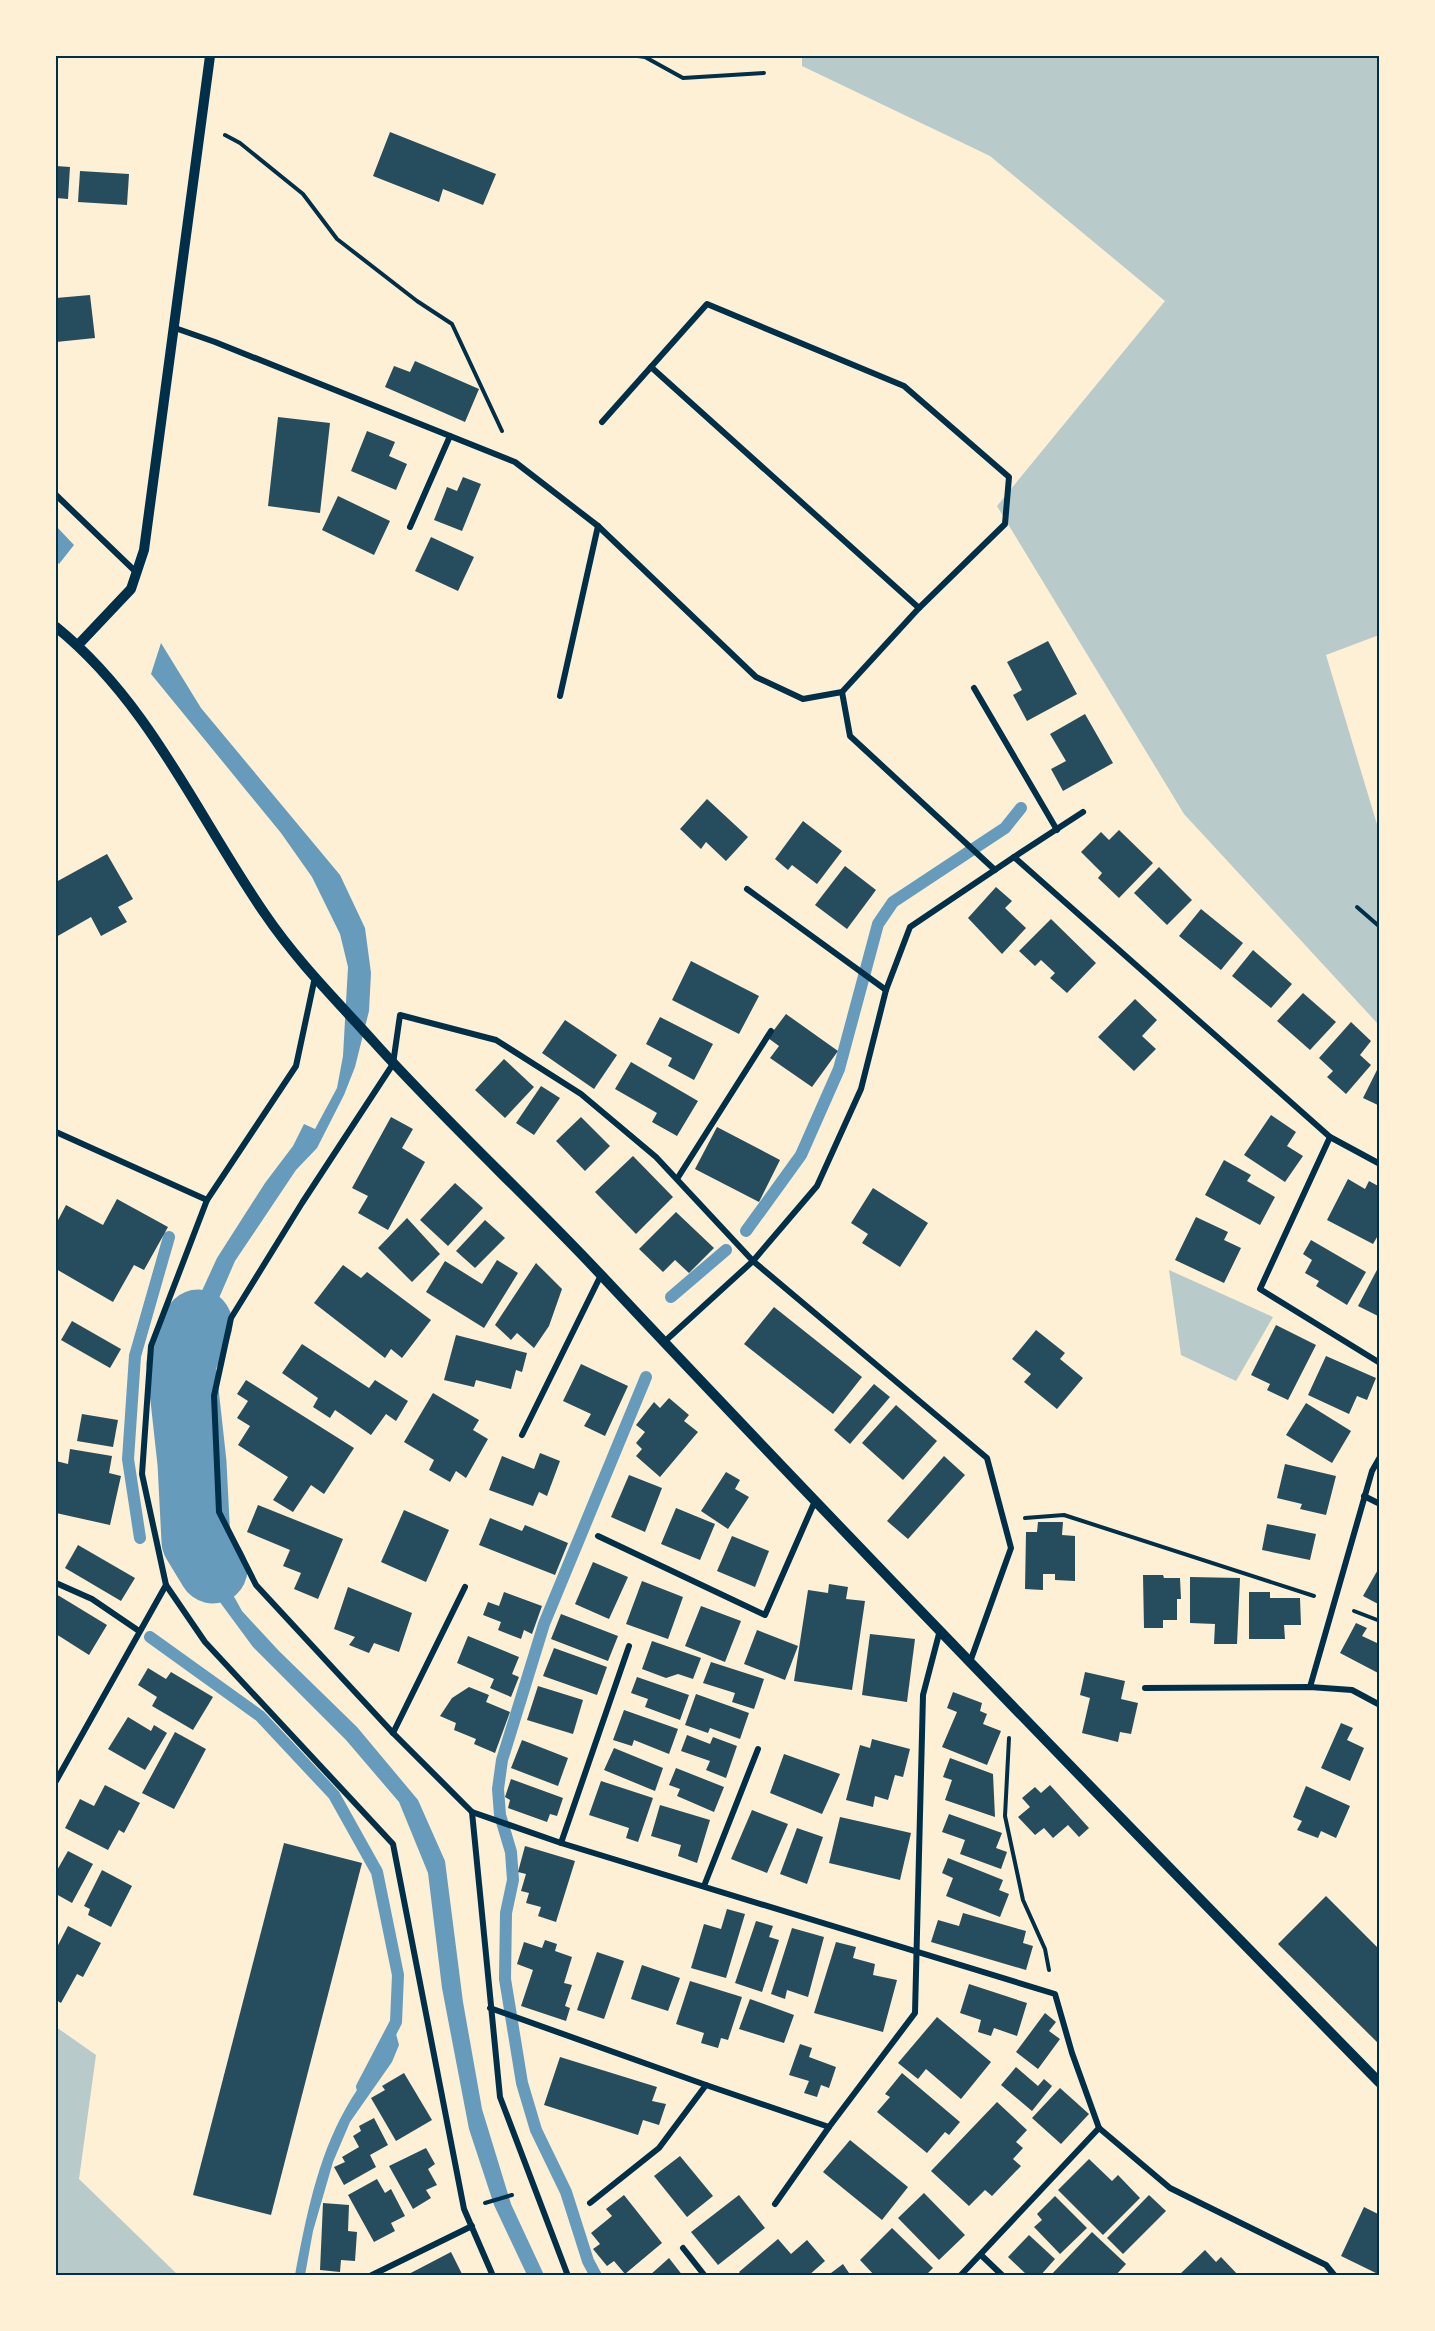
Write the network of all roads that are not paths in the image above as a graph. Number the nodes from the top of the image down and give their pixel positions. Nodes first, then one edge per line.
1 (210, 56) edge
2 (175, 328) junction
3 (651, 367) junction
4 (602, 422) dead end
5 (450, 436) junction
6 (56, 495) edge
7 (598, 526) junction
8 (410, 527) dead end
9 (138, 574) junction
10 (919, 608) junction
11 (56, 627) edge
12 (78, 645) junction
13 (974, 688) dead end
14 (842, 692) junction
15 (560, 696) dead end
16 (1083, 812) dead end
17 (1057, 830) junction
18 (1014, 857) junction
19 (995, 870) junction
20 (747, 889) dead end
21 (315, 977) junction
22 (886, 990) junction
23 (771, 1031) dead end
24 (393, 1064) junction
25 (56, 1132) edge
26 (1330, 1137) junction
27 (1380, 1164) edge
28 (677, 1179) junction
29 (207, 1200) junction
30 (753, 1261) junction
31 (601, 1275) junction
32 (663, 1343) junction
33 (1380, 1363) edge
34 (522, 1435) dead end
35 (1380, 1457) edge
36 (1364, 1496) junction
37 (815, 1500) junction
38 (1380, 1504) edge
39 (598, 1536) dead end
40 (56, 1583) edge
41 (166, 1585) junction
42 (465, 1587) dead end
43 (940, 1630) junction
44 (139, 1631) junction
45 (629, 1646) dead end
46 (970, 1662) junction
47 (1310, 1687) junction
48 (1145, 1688) dead end
49 (1380, 1705) edge
50 (393, 1733) junction
51 (758, 1749) dead end
52 (56, 1781) edge
53 (472, 1812) junction
54 (561, 1843) junction
55 (704, 1886) junction
56 (915, 1950) junction
57 (490, 2008) junction
58 (1380, 2083) edge
59 (706, 2085) junction
60 (829, 2127) junction
61 (1099, 2128) junction
62 (590, 2203) dead end
63 (775, 2204) dead end
64 (472, 2226) junction
65 (683, 2248) dead end
66 (981, 2255) junction
67 (370, 2276) edge
68 (493, 2276) edge
69 (568, 2276) edge
70 (705, 2276) edge
71 (960, 2276) edge
72 (1003, 2276) edge
73 (1335, 2276) edge

1 - 2 street
2 - 5 street
2 - 9 street
3 - 4 street
3 - 10 street
3 - 10 street
5 - 7 street
5 - 8 street
6 - 9 street
7 - 14 street
7 - 15 street
9 - 12 street
10 - 14 street
11 - 12 street
12 - 21 street
13 - 17 street
14 - 19 street
16 - 17 street
17 - 18 street
18 - 19 street
18 - 26 street
19 - 22 street
20 - 22 street
21 - 24 street
21 - 29 street
22 - 30 street
23 - 28 street
24 - 28 street
24 - 31 street
24 - 50 street
25 - 29 street
26 - 27 street
26 - 33 street
28 - 30 street
29 - 41 street
30 - 32 street
30 - 46 street
31 - 32 street
31 - 34 street
32 - 37 street
35 - 36 street
36 - 38 street
36 - 47 street
37 - 39 street
37 - 43 street
40 - 44 street
41 - 44 street
41 - 64 street
42 - 50 street
43 - 46 street
43 - 56 street
44 - 52 street
45 - 54 street
46 - 58 street
47 - 48 street
47 - 49 street
50 - 53 street
51 - 55 street
53 - 54 street
53 - 57 street
54 - 55 street
55 - 56 street
56 - 60 street
56 - 61 street
57 - 59 street
57 - 69 street
59 - 60 street
59 - 62 street
60 - 63 street
61 - 66 street
61 - 73 street
64 - 67 street
64 - 68 street
65 - 70 street
66 - 71 street
66 - 72 street

